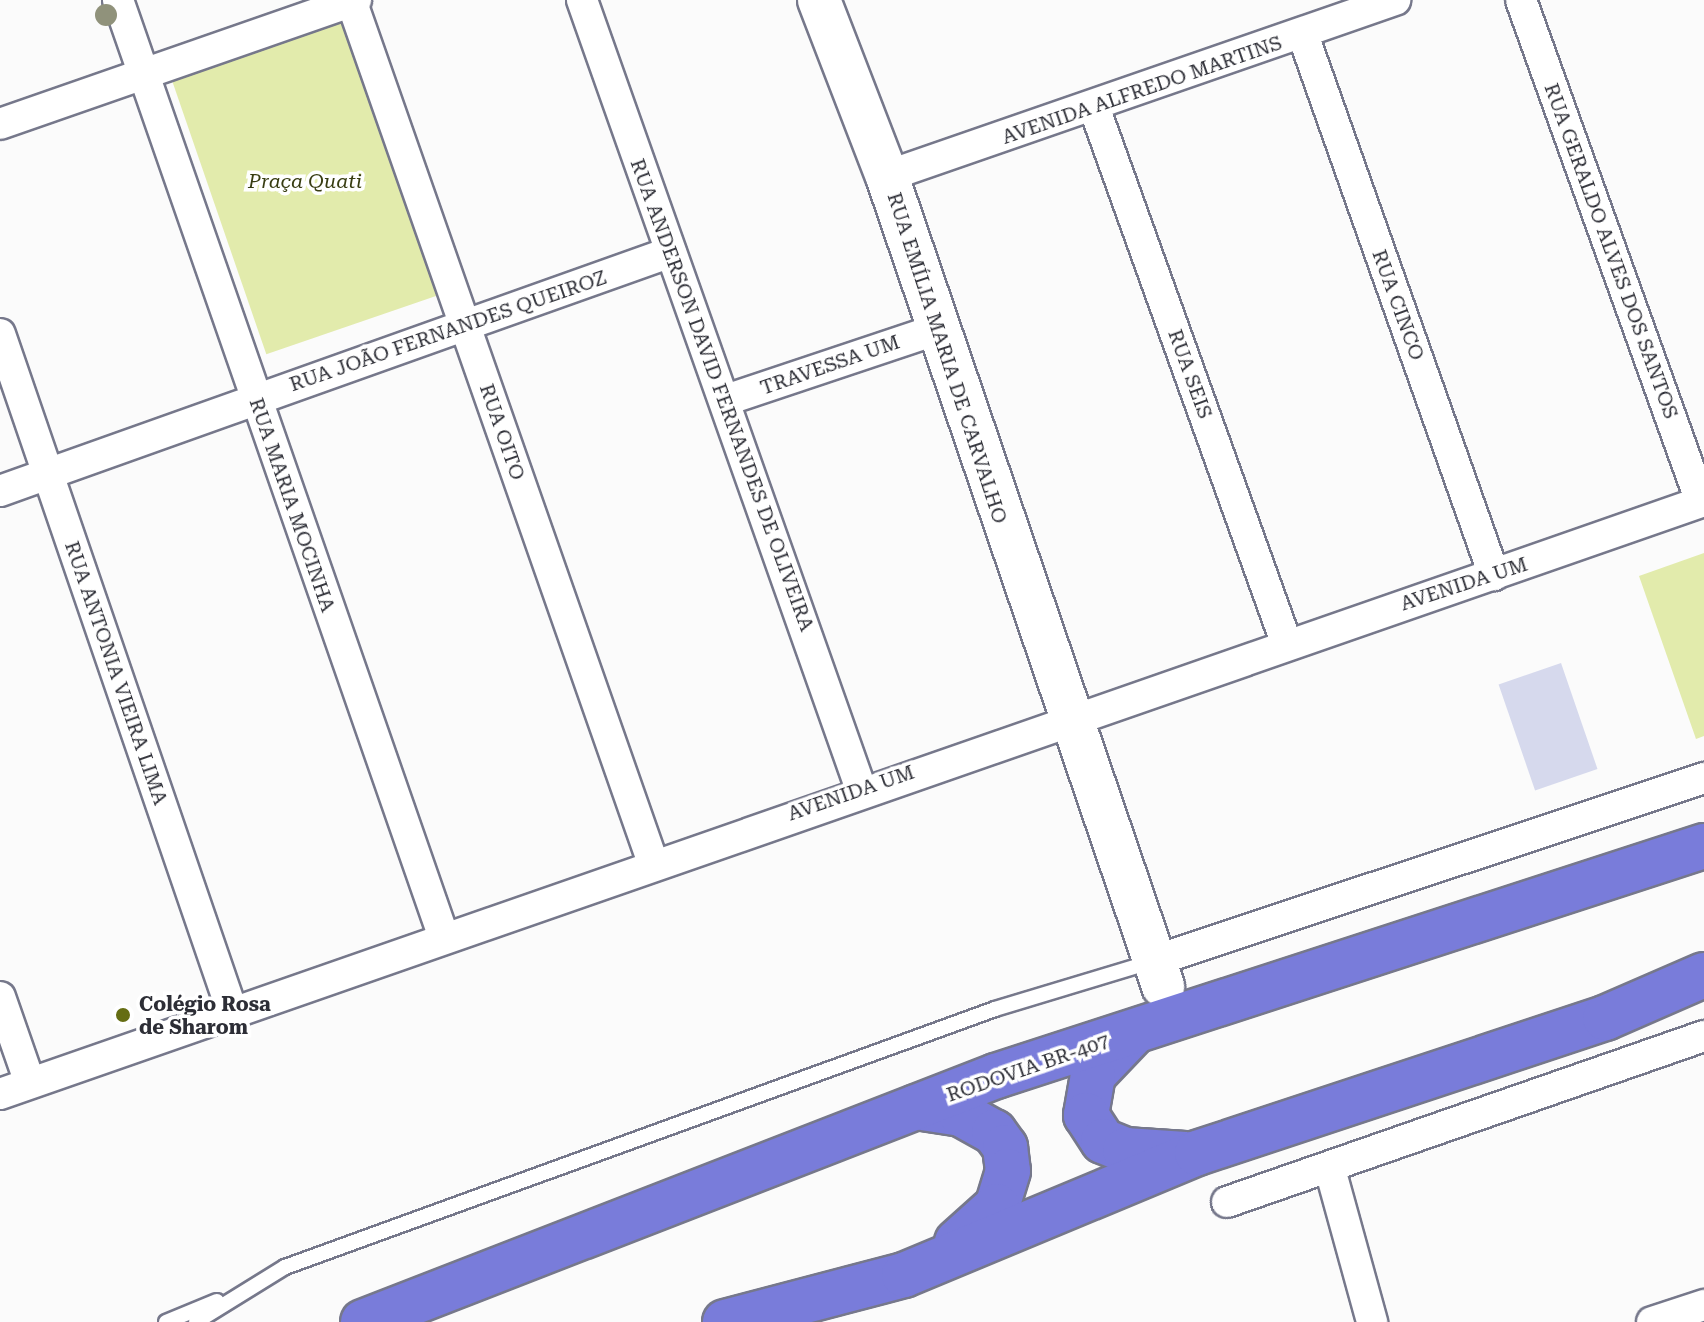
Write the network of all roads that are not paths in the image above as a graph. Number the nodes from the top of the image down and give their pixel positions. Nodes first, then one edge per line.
1 (118, 0) edge
2 (353, 0) edge
3 (582, 0) edge
4 (819, 0) edge
5 (1395, 0) edge
6 (1521, 0) edge
7 (1303, 35) junction
8 (144, 74) junction
9 (1094, 107) junction
10 (0, 124) edge
11 (887, 176) junction
12 (671, 252) junction
13 (464, 324) junction
14 (935, 330) junction
15 (0, 334) edge
16 (255, 399) junction
17 (726, 400) junction
18 (48, 475) junction
19 (0, 491) edge
20 (1703, 501) edge
21 (1494, 575) junction
22 (1286, 642) junction
23 (1068, 717) junction
24 (1704, 778) edge
25 (861, 789) junction
26 (1704, 846) edge
27 (653, 863) junction
28 (443, 935) junction
29 (1158, 974) junction
30 (1704, 975) edge
31 (0, 997) edge
32 (232, 1011) junction
33 (1134, 1033) junction
34 (1704, 1036) edge
35 (30, 1083) junction
36 (0, 1094) edge
37 (916, 1107) junction
38 (1197, 1153) junction
39 (1330, 1169) junction
40 (1227, 1202) dead end
41 (904, 1275) junction
42 (267, 1280) junction
43 (1704, 1305) edge
44 (166, 1322) edge
45 (196, 1322) edge
46 (363, 1322) edge
47 (725, 1322) edge
48 (1372, 1322) edge
49 (1652, 1322) edge

1 - 8 street, RUA MARIA MOCINHA
2 - 8 street
2 - 13 street, RUA OITO
3 - 12 street, RUA ANDERSON DAVID FERNANDES DE OLIVEIRA
4 - 11 street, RUA EMÍLIA MARIA DE CARVALHO
5 - 7 street, AVENIDA ALFREDO MARTINS
6 - 20 street, RUA GERALDO ALVES DOS SANTOS
7 - 9 street, AVENIDA ALFREDO MARTINS
7 - 21 street, RUA CINCO
8 - 10 street
8 - 16 street, RUA MARIA MOCINHA
9 - 11 street, AVENIDA ALFREDO MARTINS
9 - 22 street, RUA SEIS
11 - 14 street, RUA EMÍLIA MARIA DE CARVALHO
12 - 13 street, RUA JOÃO FERNANDES QUEIROZ
12 - 17 street, RUA ANDERSON DAVID FERNANDES DE OLIVEIRA
13 - 16 street, RUA JOÃO FERNANDES QUEIROZ
13 - 27 street, RUA OITO
14 - 17 street, TRAVESSA UM
14 - 23 street, RUA EMÍLIA MARIA DE CARVALHO
15 - 18 street, RUA ANTONIA VIEIRA LIMA
16 - 18 street, RUA JOÃO FERNANDES QUEIROZ
16 - 28 street, RUA MARIA MOCINHA
17 - 25 street, RUA ANDERSON DAVID FERNANDES DE OLIVEIRA
18 - 19 street, RUA JOÃO FERNANDES QUEIROZ
18 - 32 street, RUA ANTONIA VIEIRA LIMA
20 - 21 street, AVENIDA UM
21 - 22 street, AVENIDA UM
22 - 23 street, AVENIDA UM
23 - 25 street, AVENIDA UM
23 - 29 street, RUA EMÍLIA MARIA DE CARVALHO
24 - 29 street
25 - 27 street, AVENIDA UM
26 - 33 highway, RODOVIA BR-407
27 - 28 street, AVENIDA UM
28 - 32 street, AVENIDA UM
29 - 42 lane
30 - 38 highway
31 - 35 street
32 - 35 street, AVENIDA UM
33 - 37 highway, RODOVIA BR-407
33 - 38 highway
34 - 39 street
35 - 36 street, AVENIDA UM
37 - 41 highway
37 - 46 highway, RODOVIA BR-407
38 - 41 highway
39 - 40 street
39 - 48 street
41 - 47 highway
42 - 44 lane
42 - 45 lane
43 - 49 street

